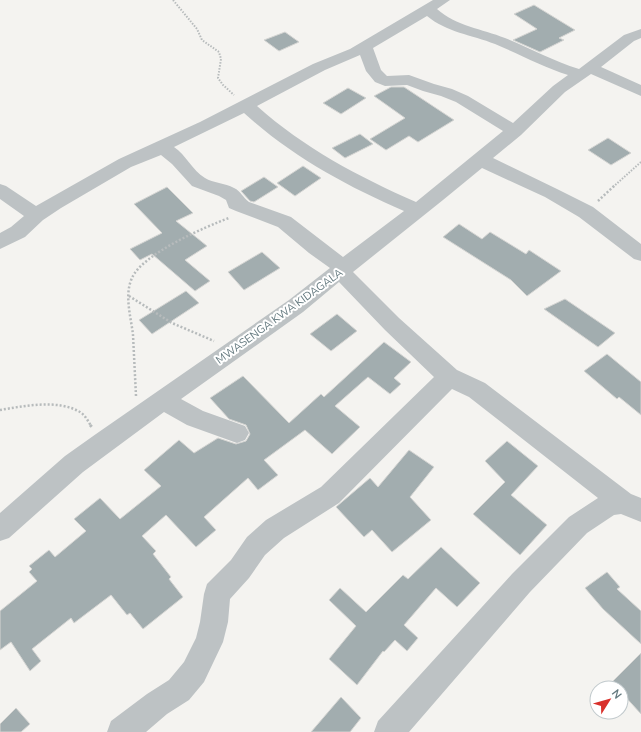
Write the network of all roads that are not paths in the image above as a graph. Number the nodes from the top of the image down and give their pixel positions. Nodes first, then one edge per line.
1 (443, 0) edge
2 (428, 9) junction
3 (639, 32) edge
4 (366, 45) junction
5 (585, 71) junction
6 (641, 91) edge
7 (247, 106) junction
8 (515, 130) junction
9 (153, 150) junction
10 (481, 160) junction
11 (0, 190) edge
12 (417, 210) junction
13 (36, 215) junction
14 (0, 242) edge
15 (641, 254) edge
16 (342, 270) junction
17 (449, 377) junction
18 (163, 400) junction
19 (237, 433) dead end
20 (632, 506) edge
21 (0, 529) edge
22 (122, 732) edge
23 (389, 732) edge

1 - 2 street
2 - 4 street
2 - 5 street
3 - 5 street, MWASENGA KWA KIDAGALA
4 - 7 street
4 - 8 street
5 - 6 street
5 - 8 street, MWASENGA KWA KIDAGALA
7 - 9 street
7 - 12 street
8 - 10 street, MWASENGA KWA KIDAGALA
9 - 13 street
9 - 16 street
10 - 12 street, MWASENGA KWA KIDAGALA
10 - 15 street
11 - 13 street
12 - 16 street, MWASENGA KWA KIDAGALA
13 - 14 street
16 - 17 street
16 - 18 street, MWASENGA KWA KIDAGALA
17 - 20 street
17 - 22 street
18 - 19 street
18 - 21 street, MWASENGA KWA KIDAGALA
20 - 23 street

